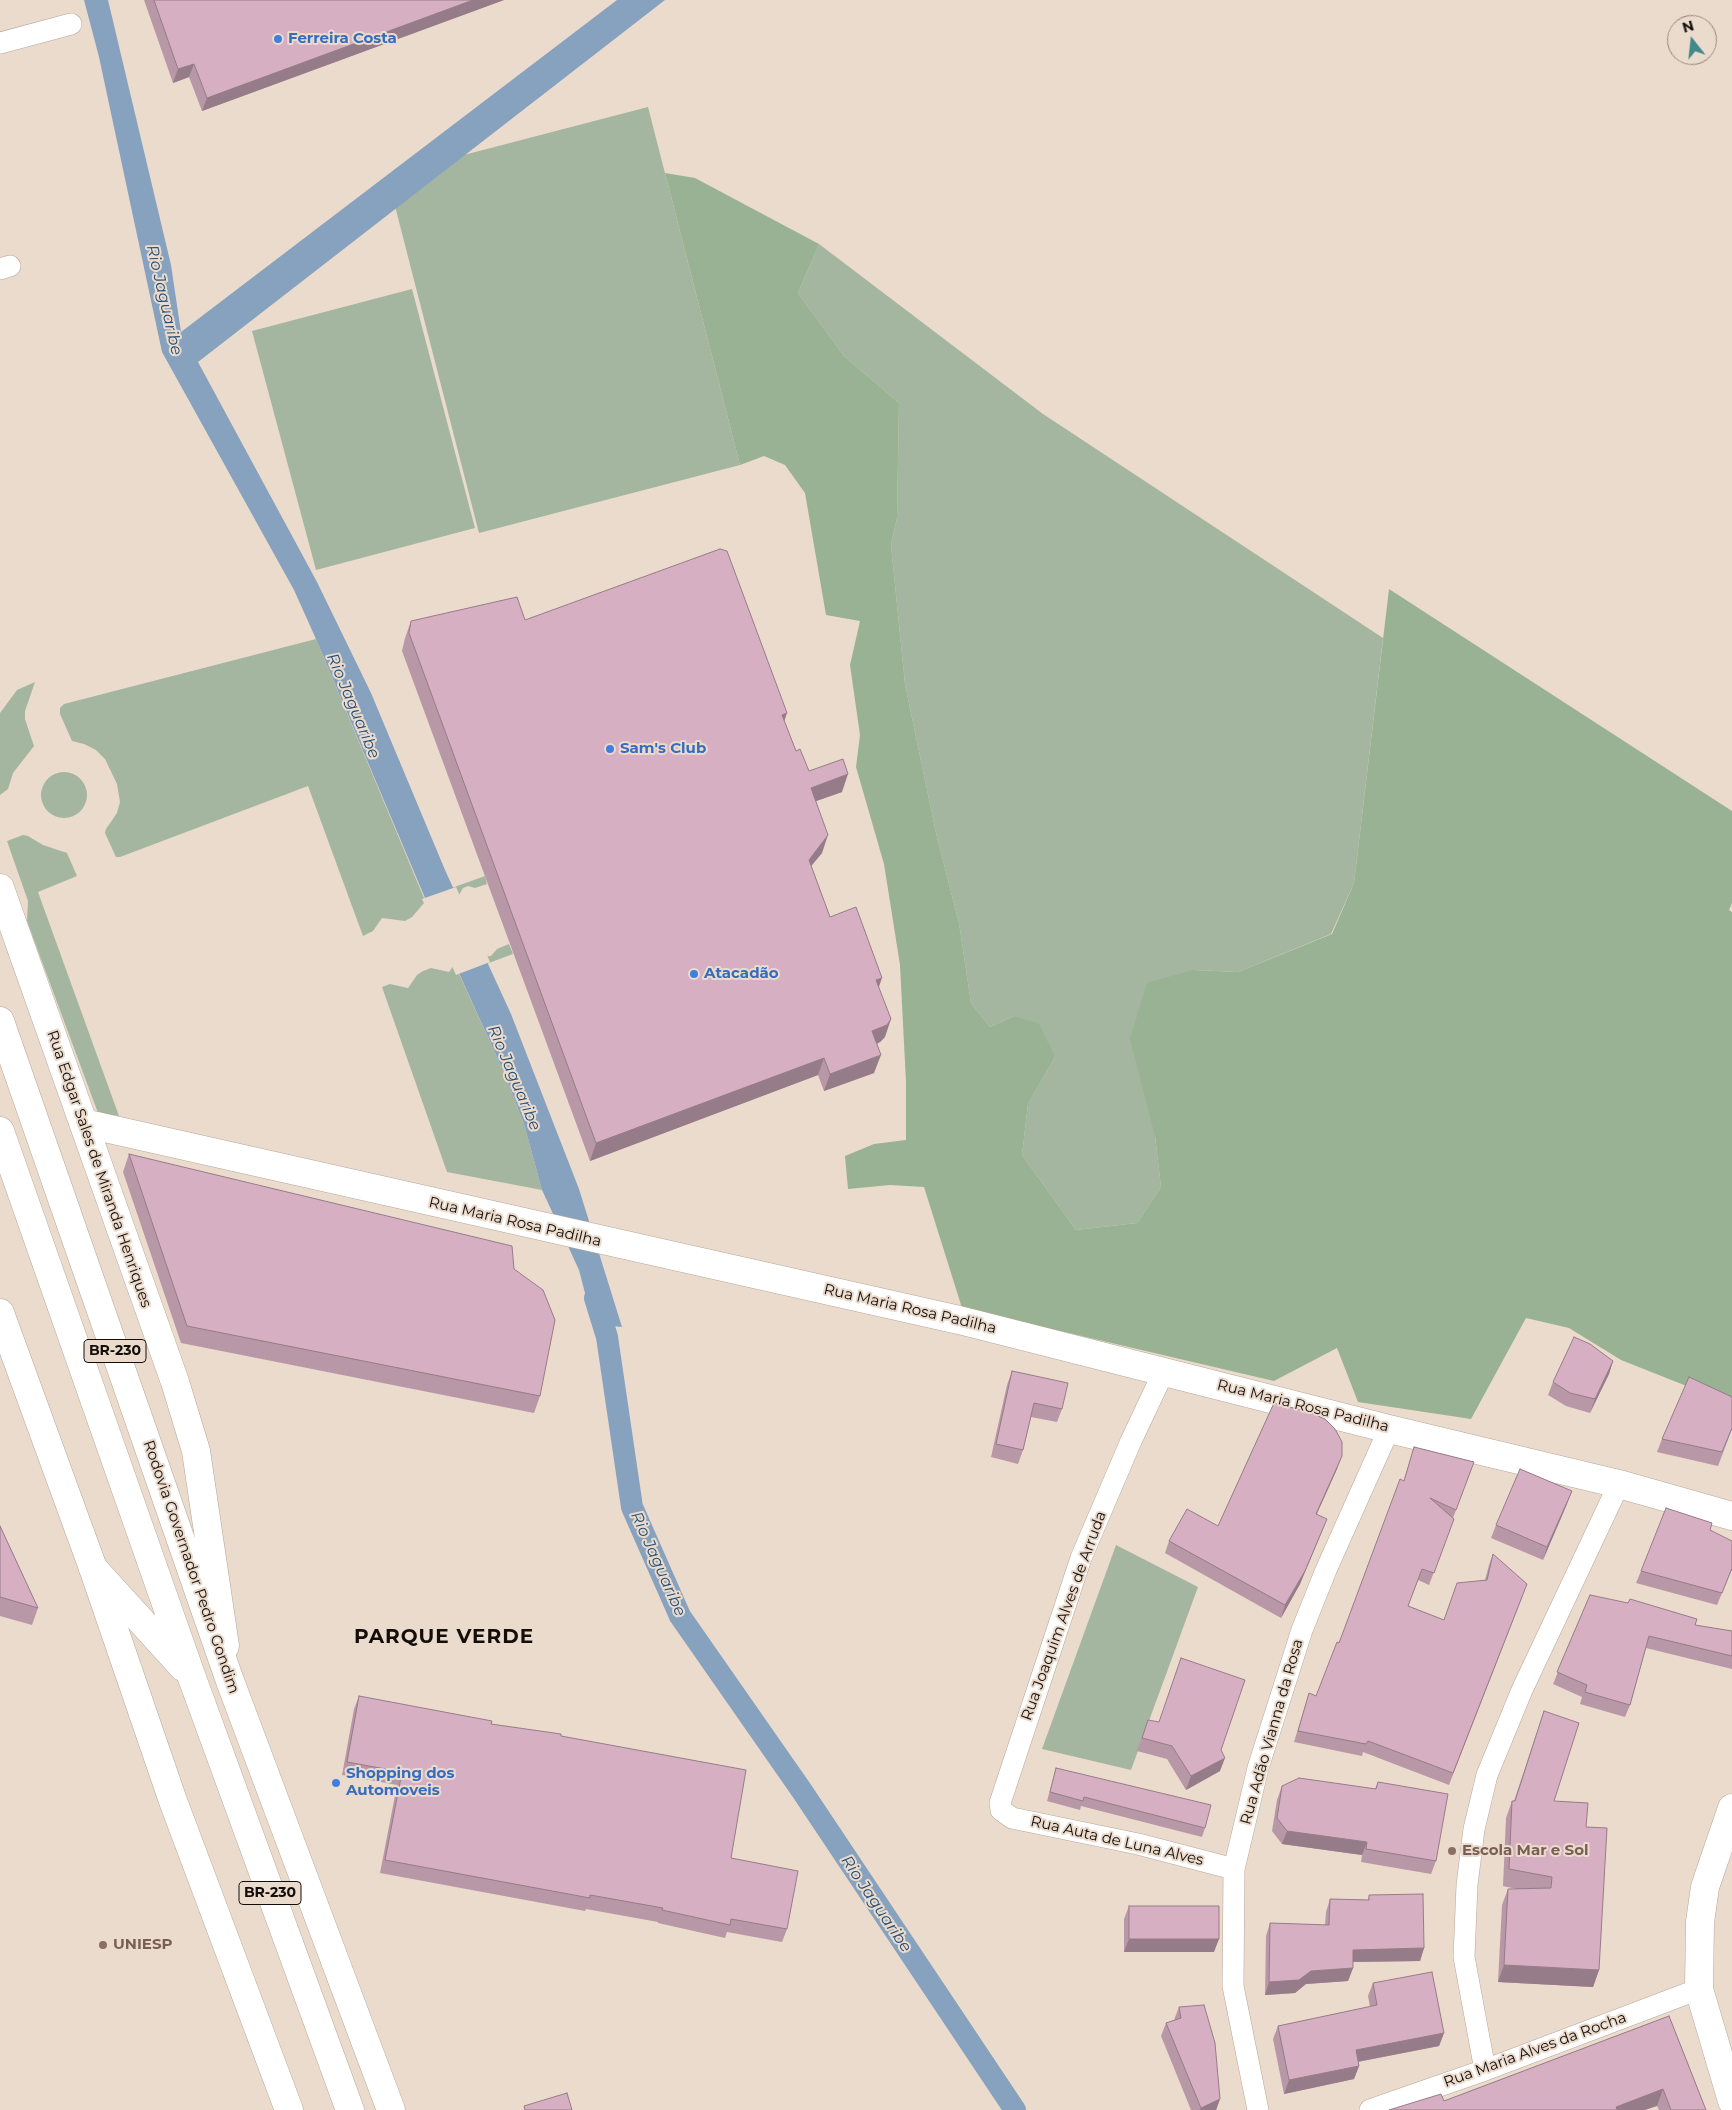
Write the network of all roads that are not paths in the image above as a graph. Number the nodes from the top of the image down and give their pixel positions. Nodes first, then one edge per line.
1 (71, 24) dead end
2 (0, 43) edge
3 (0, 888) edge
4 (0, 1022) edge
5 (84, 1123) junction
6 (0, 1131) edge
7 (0, 1313) edge
8 (1164, 1371) junction
9 (1389, 1428) junction
10 (1619, 1484) junction
11 (1732, 1516) edge
12 (93, 1568) junction
13 (191, 1675) junction
14 (230, 1681) junction
15 (1732, 1808) edge
16 (1001, 1810) joint
17 (1234, 1868) junction
18 (1699, 1989) junction
19 (1485, 2070) junction
20 (1732, 2101) edge
21 (289, 2110) edge
22 (350, 2110) edge
23 (391, 2110) edge
24 (1258, 2110) edge
25 (1370, 2110) edge

1 - 2 street
3 - 5 main road, Rua Edgar Sales de Miranda Henriques
4 - 14 main road, Rodovia Governador Pedro Gondim / BR-230
5 - 8 main road, Rua Maria Rosa Padilha
5 - 14 main road, Rua Edgar Sales de Miranda Henriques
6 - 13 main road, BR-230
7 - 12 main road
8 - 9 main road, Rua Maria Rosa Padilha
8 - 16 street, Rua Joaquim Alves de Arruda
9 - 10 main road, Rua Maria Rosa Padilha
9 - 17 street, Rua Adão Vianna da Rosa
10 - 11 main road, Rua Maria Rosa Padilha
10 - 19 street
12 - 13 main road
12 - 21 main road
13 - 22 main road, BR-230
14 - 23 main road, Rodovia Governador Pedro Gondim / BR-230
15 - 18 main road
16 - 17 street, Rua Auta de Luna Alves
17 - 24 street, Rua Adão Vianna da Rosa
18 - 19 street, Rua Maria Alves da Rocha
18 - 20 main road
19 - 25 street, Rua Maria Alves da Rocha

